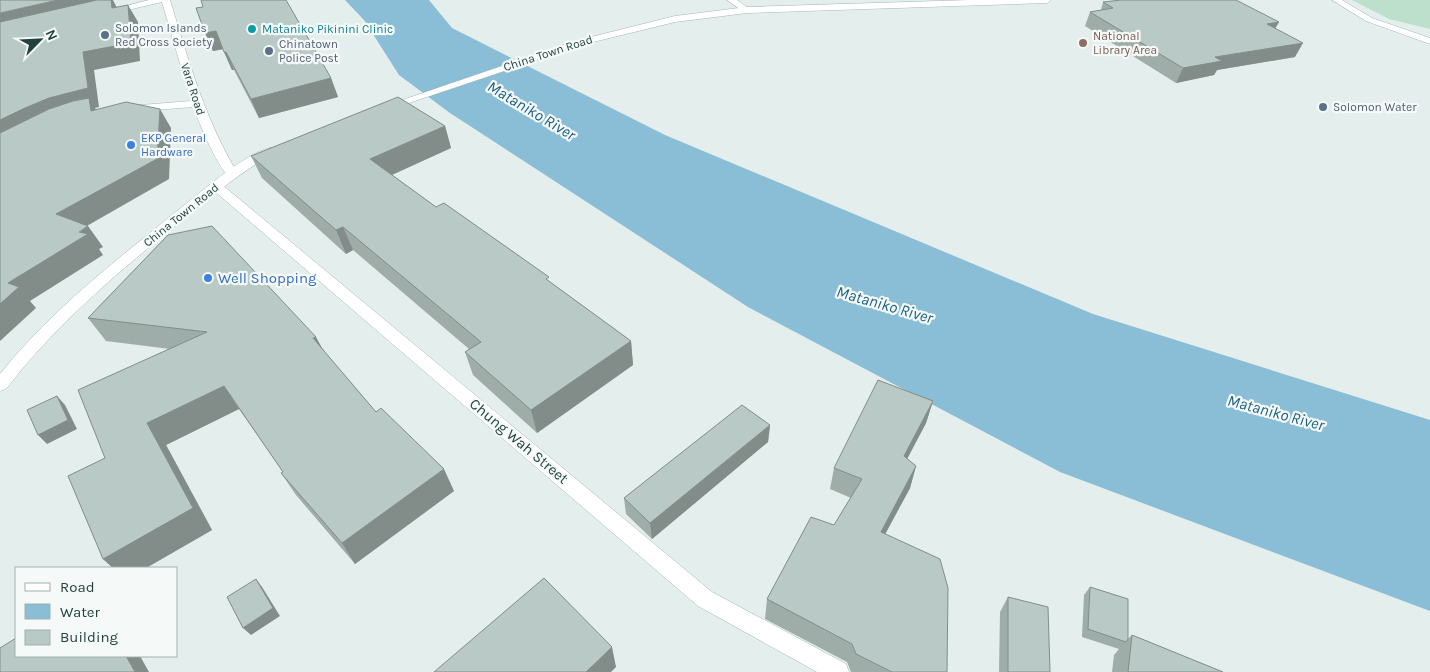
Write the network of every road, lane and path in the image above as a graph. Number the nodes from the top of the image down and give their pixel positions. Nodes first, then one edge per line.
1 (160, 0) edge
2 (166, 0) edge
3 (731, 0) edge
4 (1047, 0) edge
5 (1336, 0) edge
6 (747, 10) junction
7 (104, 13) edge
8 (1375, 21) junction
9 (1430, 32) edge
10 (1430, 41) edge
11 (196, 104) junction
12 (379, 110) edge
13 (115, 111) edge
14 (281, 147) edge
15 (232, 174) junction
16 (216, 186) junction
17 (0, 385) edge
18 (838, 672) edge

1 - 7 street
2 - 11 street, Vara Road
3 - 6 street
4 - 6 street, China Town Road
5 - 8 street
6 - 12 street, China Town Road
8 - 9 street
8 - 10 street
11 - 13 street
11 - 15 street, Vara Road
14 - 15 street, China Town Road
15 - 16 street, China Town Road
16 - 17 street, China Town Road
16 - 18 street, Chung Wah Street

